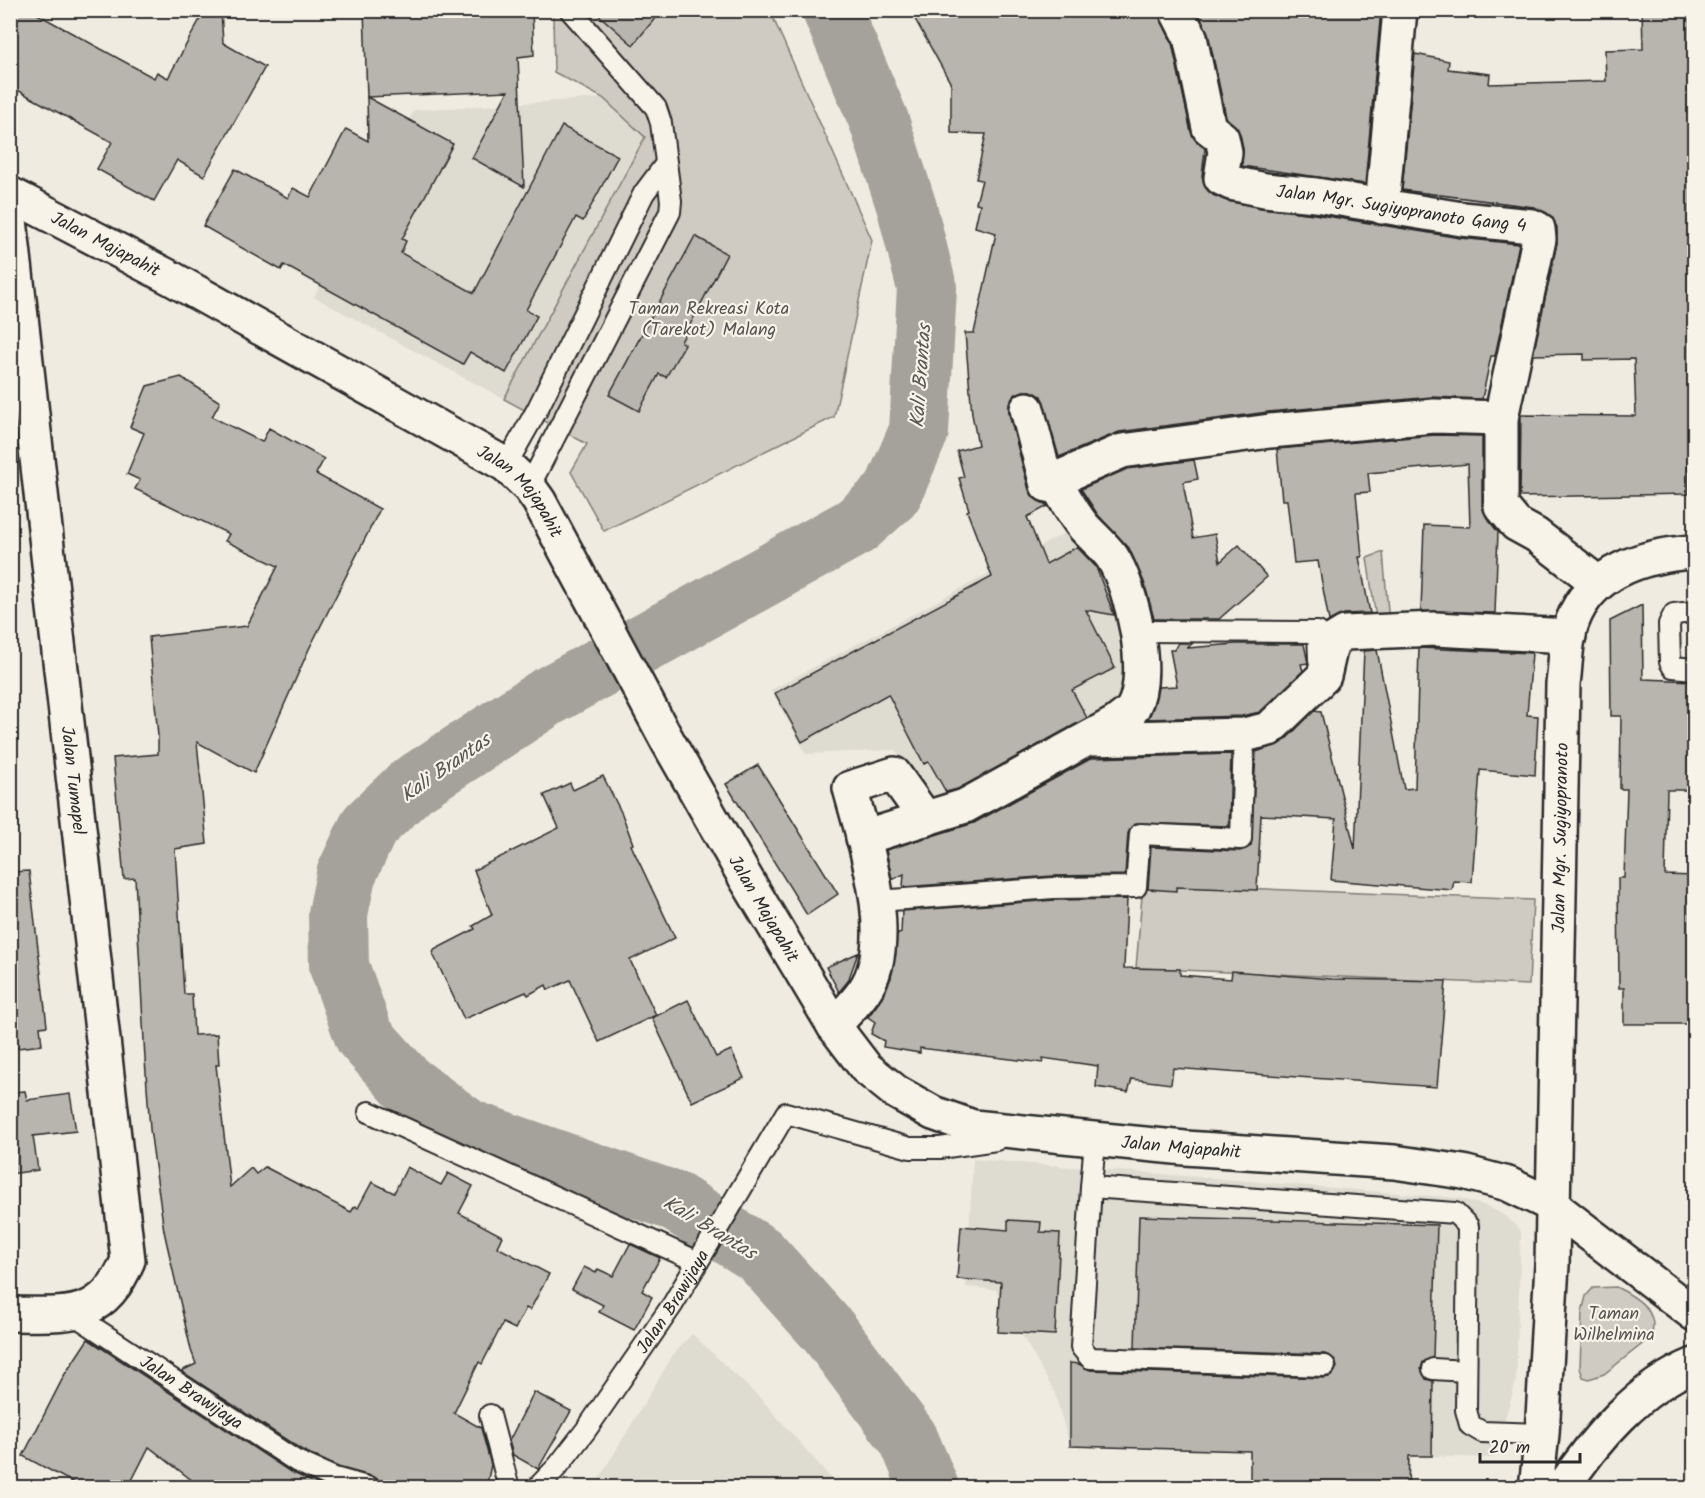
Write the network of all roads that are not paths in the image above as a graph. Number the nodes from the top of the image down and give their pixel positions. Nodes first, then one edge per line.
1 (570, 10) edge
2 (1176, 10) edge
3 (1400, 10) edge
4 (665, 165) junction
5 (10, 194) edge
6 (1382, 207) junction
7 (10, 220) edge
8 (1027, 409) dead end
9 (1501, 418) junction
10 (518, 476) junction
11 (1054, 480) junction
12 (1695, 552) edge
13 (1598, 583) junction
14 (1695, 612) edge
15 (1138, 631) junction
16 (1569, 636) junction
17 (1695, 669) edge
18 (1319, 680) junction
19 (1244, 735) junction
20 (1087, 739) junction
21 (926, 819) junction
22 (863, 838) junction
23 (878, 901) junction
24 (834, 1026) junction
25 (369, 1112) dead end
26 (1043, 1135) junction
27 (1095, 1140) junction
28 (1091, 1187) junction
29 (1552, 1205) junction
30 (700, 1254) junction
31 (10, 1314) edge
32 (73, 1314) junction
33 (1695, 1314) edge
34 (1695, 1365) edge
35 (1325, 1366) dead end
36 (1433, 1369) dead end
37 (1466, 1371) junction
38 (490, 1415) dead end
39 (1542, 1434) junction
40 (370, 1488) edge
41 (509, 1488) edge
42 (537, 1488) edge
43 (1536, 1488) edge
44 (1563, 1488) edge

1 - 4 lane
2 - 6 street, Jalan Mgr. Sugiyopranoto Gang 4
3 - 6 street
4 - 10 lane
4 - 10 lane
5 - 10 street, Jalan Majapahit
6 - 9 street, Jalan Mgr. Sugiyopranoto Gang 4
7 - 32 street, Jalan Tumapel
8 - 11 street
9 - 11 street
9 - 13 street, Jalan Mgr. Sugiyopranoto Gang 4
10 - 24 street, Jalan Majapahit
11 - 15 street
12 - 13 street, Jalan Mgr. Sugiyopranoto
13 - 16 street, Jalan Mgr. Sugiyopranoto
14 - 17 lane
15 - 18 lane
15 - 20 street
16 - 18 street
16 - 29 street, Jalan Mgr. Sugiyopranoto
18 - 19 street
19 - 20 street
19 - 23 lane
20 - 21 street
21 - 22 street
21 - 22 street
22 - 23 street
23 - 24 street
24 - 26 street, Jalan Majapahit
25 - 30 lane
26 - 27 street, Jalan Majapahit
26 - 30 lane, Jalan Brawijaya
27 - 28 lane
27 - 29 street, Jalan Majapahit
28 - 35 lane
28 - 37 lane
29 - 33 street, Jalan Majapahit
29 - 39 street, Jalan Mgr. Sugiyopranoto
30 - 42 lane, Jalan Brawijaya
31 - 32 street
32 - 40 lane, Jalan Brawijaya
34 - 44 street
36 - 37 lane
37 - 39 lane
38 - 41 lane
39 - 43 street, Jalan Mgr. Sugiyopranoto

